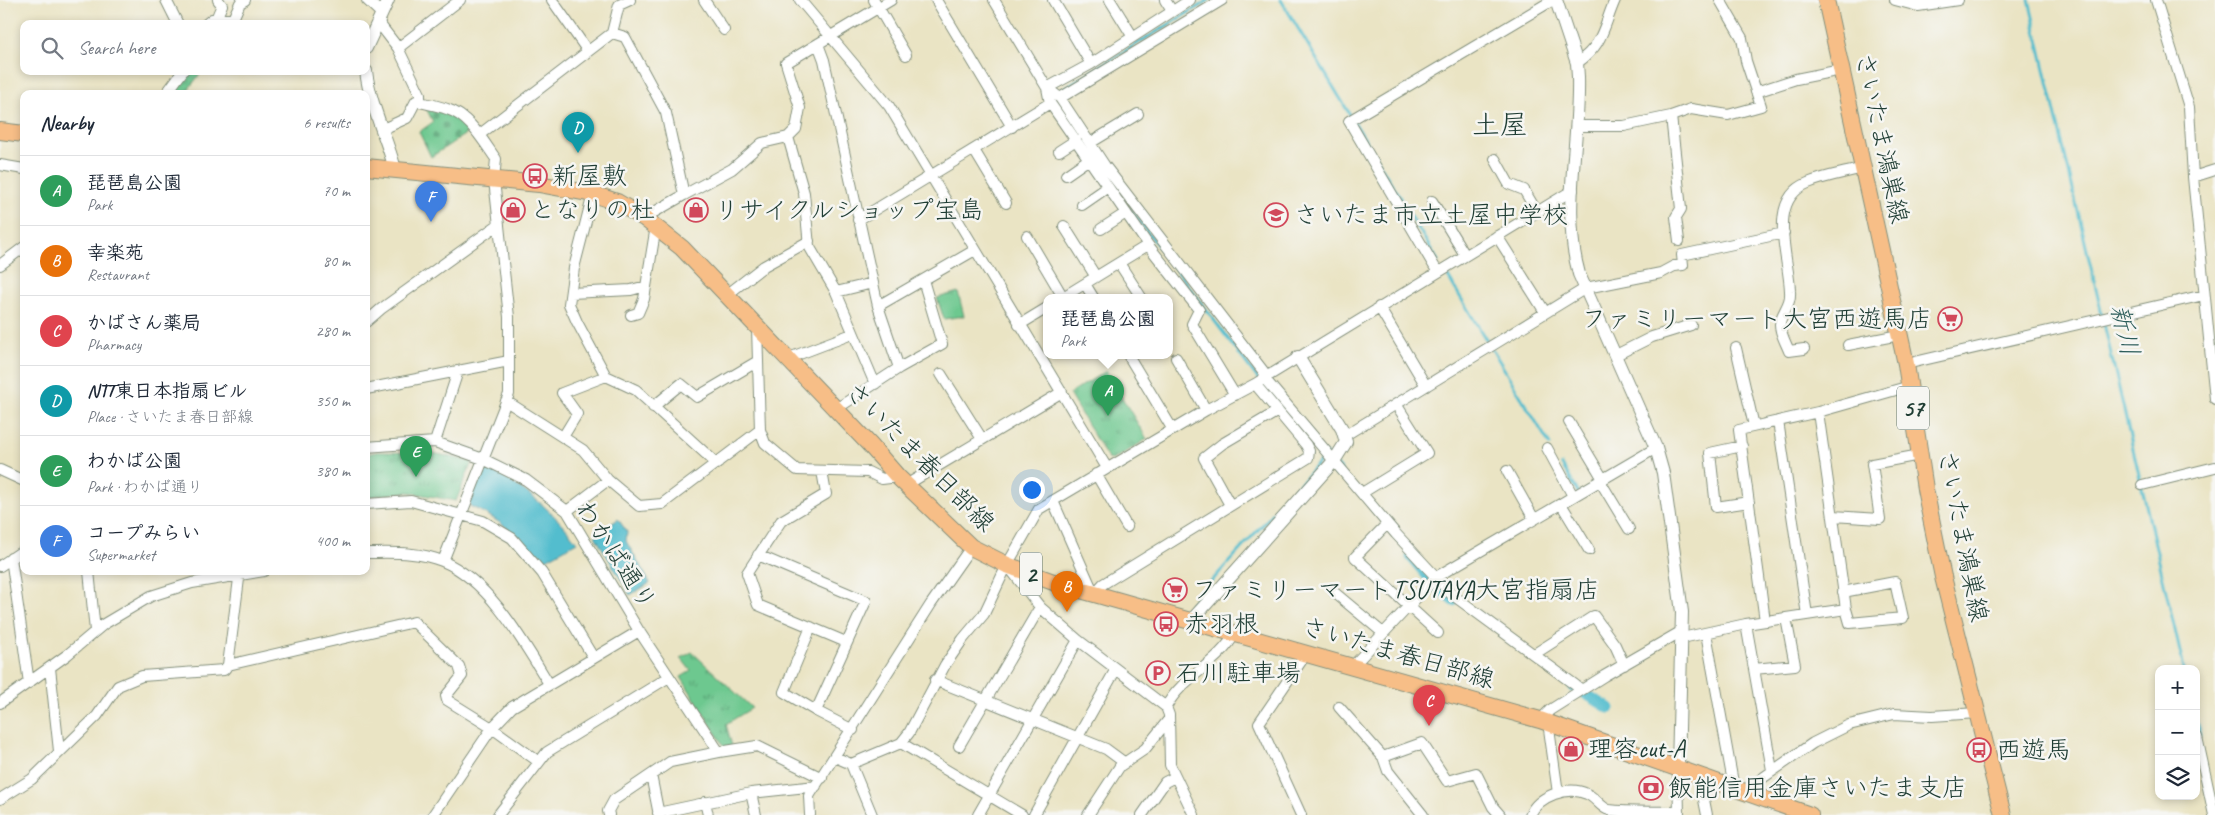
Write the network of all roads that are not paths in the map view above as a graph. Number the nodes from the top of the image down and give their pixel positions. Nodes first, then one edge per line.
1 (218, 0) edge
2 (245, 0) edge
3 (367, 0) edge
4 (388, 0) edge
5 (460, 0) edge
6 (552, 0) edge
7 (630, 0) edge
8 (704, 0) edge
9 (800, 0) edge
10 (891, 0) edge
11 (936, 0) edge
12 (994, 0) edge
13 (1053, 0) edge
14 (1110, 0) edge
15 (1165, 0) edge
16 (1190, 0) edge
17 (1222, 0) edge
18 (1555, 0) edge
19 (1615, 0) edge
20 (1720, 0) edge
21 (1826, 0) edge
22 (1895, 0) edge
23 (1958, 0) edge
24 (2156, 0) edge
25 (170, 2) edge
26 (618, 3) edge
27 (876, 4) edge
28 (1172, 11) junction
29 (380, 18) junction
30 (216, 19) joint
31 (177, 20) edge
32 (724, 30) dead end
33 (612, 33) junction
34 (831, 36) junction
35 (1133, 37) junction
36 (370, 39) edge
37 (818, 44) junction
38 (398, 48) junction
39 (587, 50) junction
40 (906, 55) dead end
41 (1577, 63) junction
42 (1091, 64) junction
43 (1841, 70) junction
44 (180, 75) edge
45 (366, 75) edge
46 (1047, 88) junction
47 (169, 90) edge
48 (369, 90) edge
49 (1756, 92) junction
50 (370, 93) edge
51 (1060, 98) junction
52 (420, 102) junction
53 (1050, 103) junction
54 (1138, 114) dead end
55 (1671, 116) junction
56 (1577, 126) junction
57 (1012, 127) junction
58 (383, 129) junction
59 (0, 131) edge
60 (20, 134) edge
61 (479, 135) junction
62 (788, 136) junction
63 (1076, 140) junction
64 (1090, 143) junction
65 (974, 150) junction
66 (1059, 151) dead end
67 (1089, 159) junction
68 (1495, 159) dead end
69 (0, 165) edge
70 (370, 167) edge
71 (20, 168) edge
72 (1863, 168) junction
73 (395, 169) junction
74 (2215, 170) edge
75 (1066, 174) dead end
76 (931, 176) junction
77 (2193, 177) junction
78 (494, 180) junction
79 (1108, 187) junction
80 (1574, 190) junction
81 (593, 194) junction
82 (684, 195) junction
83 (1432, 201) dead end
84 (1006, 203) dead end
85 (1082, 205) dead end
86 (1126, 212) junction
87 (1537, 212) junction
88 (858, 220) junction
89 (650, 222) junction
90 (500, 224) junction
91 (1064, 226) dead end
92 (1101, 230) dead end
93 (1784, 233) junction
94 (1027, 236) dead end
95 (1497, 236) junction
96 (809, 241) junction
97 (1679, 241) dead end
98 (1148, 245) junction
99 (20, 250) edge
100 (976, 250) junction
101 (1465, 255) junction
102 (1120, 263) junction
103 (0, 266) edge
104 (1437, 271) junction
105 (1096, 277) junction
106 (923, 280) junction
107 (872, 283) junction
108 (1085, 284) junction
109 (646, 286) junction
110 (1586, 288) junction
111 (836, 292) junction
112 (570, 293) junction
113 (728, 294) junction
114 (1061, 294) edge
115 (1068, 294) edge
116 (1091, 294) edge
117 (1139, 294) edge
118 (2204, 295) junction
119 (878, 306) junction
120 (1379, 307) junction
121 (1043, 310) edge
122 (1545, 312) junction
123 (631, 315) dead end
124 (2211, 317) edge
125 (370, 319) edge
126 (1019, 325) junction
127 (1691, 325) dead end
128 (757, 326) junction
129 (852, 334) junction
130 (1899, 335) junction
131 (1848, 345) dead end
132 (1736, 348) dead end
133 (1804, 349) dead end
134 (1616, 355) junction
135 (1298, 357) junction
136 (789, 358) junction
137 (1176, 358) dead end
138 (1130, 359) edge
139 (758, 361) junction
140 (509, 362) junction
141 (1906, 364) junction
142 (899, 368) junction
143 (458, 371) junction
144 (941, 374) dead end
145 (606, 376) junction
146 (1261, 380) junction
147 (875, 384) junction
148 (1426, 386) junction
149 (1910, 386) junction
150 (370, 389) edge
151 (1062, 392) junction
152 (1235, 395) junction
153 (2215, 399) edge
154 (506, 400) junction
155 (1396, 404) junction
156 (654, 407) junction
157 (836, 409) junction
158 (1206, 410) junction
159 (1278, 412) junction
160 (1818, 412) junction
161 (1778, 421) junction
162 (1569, 422) dead end
163 (1754, 426) junction
164 (760, 430) junction
165 (1173, 430) junction
166 (1344, 436) junction
167 (563, 437) junction
168 (982, 439) junction
169 (435, 442) junction
170 (1742, 446) junction
171 (370, 447) edge
172 (1547, 448) dead end
173 (1656, 448) junction
174 (1920, 455) junction
175 (483, 459) junction
176 (1334, 461) junction
177 (717, 464) junction
178 (2215, 467) edge
179 (1106, 468) junction
180 (0, 470) edge
181 (822, 471) junction
182 (1507, 471) dead end
183 (1096, 474) junction
184 (20, 480) edge
185 (608, 480) junction
186 (1602, 480) junction
187 (902, 481) junction
188 (2142, 485) dead end
189 (1362, 493) junction
190 (1574, 496) junction
191 (1053, 501) junction
192 (1749, 502) junction
193 (370, 504) edge
194 (1561, 504) junction
195 (1230, 506) junction
196 (567, 511) junction
197 (461, 515) junction
198 (1833, 516) junction
199 (1534, 519) junction
200 (1387, 524) junction
201 (1127, 527) dead end
202 (1629, 529) dead end
203 (971, 547) junction
204 (1589, 550) dead end
205 (20, 552) edge
206 (370, 554) edge
207 (758, 555) junction
208 (11, 558) junction
209 (443, 561) junction
210 (1007, 565) junction
211 (0, 566) edge
212 (92, 575) edge
213 (235, 575) edge
214 (240, 575) edge
215 (1436, 577) junction
216 (1844, 592) junction
217 (1335, 593) dead end
218 (1094, 594) junction
219 (1408, 606) junction
220 (1040, 608) junction
221 (1846, 609) junction
222 (1807, 615) junction
223 (1786, 618) junction
224 (1191, 621) junction
225 (1765, 621) junction
226 (1746, 624) junction
227 (811, 627) junction
228 (96, 631) junction
229 (639, 631) junction
230 (1234, 633) junction
231 (1383, 633) junction
232 (1438, 633) dead end
233 (1706, 633) junction
234 (1682, 635) junction
235 (1078, 640) junction
236 (846, 642) junction
237 (1306, 654) junction
238 (1536, 654) junction
239 (593, 657) junction
240 (228, 665) junction
241 (1624, 665) junction
242 (1352, 667) junction
243 (50, 668) junction
244 (1116, 669) junction
245 (1754, 669) junction
246 (669, 677) junction
247 (935, 680) junction
248 (29, 683) junction
249 (549, 684) junction
250 (1582, 690) junction
251 (987, 702) junction
252 (0, 703) edge
253 (1166, 707) junction
254 (1339, 707) dead end
255 (816, 711) junction
256 (1977, 713) junction
257 (1033, 719) junction
258 (1169, 719) junction
259 (1544, 721) junction
260 (492, 728) junction
261 (853, 730) junction
262 (1078, 738) junction
263 (901, 743) junction
264 (960, 746) dead end
265 (60, 751) junction
266 (2200, 751) edge
267 (719, 752) junction
268 (835, 757) junction
269 (1383, 757) junction
270 (539, 762) junction
271 (1124, 763) junction
272 (851, 764) junction
273 (1678, 767) junction
274 (1772, 770) junction
275 (651, 775) junction
276 (1699, 775) junction
277 (1175, 778) junction
278 (819, 782) junction
279 (1739, 789) junction
280 (751, 793) junction
281 (1558, 793) junction
282 (990, 796) junction
283 (0, 799) edge
284 (705, 802) junction
285 (1679, 813) edge
286 (659, 814) edge
287 (433, 815) edge
288 (498, 815) edge
289 (609, 815) edge
290 (708, 815) edge
291 (756, 815) edge
292 (810, 815) edge
293 (872, 815) edge
294 (978, 815) edge
295 (1022, 815) edge
296 (1034, 815) edge
297 (1088, 815) edge
298 (1142, 815) edge
299 (1194, 815) edge
300 (1301, 815) edge
301 (1423, 815) edge
302 (1500, 815) edge
303 (1530, 815) edge
304 (1707, 815) edge
305 (1810, 815) edge
306 (2003, 815) edge
307 (2214, 815) edge

1 - 30 street
2 - 30 street
3 - 29 street
4 - 29 street
5 - 38 street
6 - 39 street
7 - 26 street
8 - 32 street
9 - 34 street
10 - 27 street
11 - 57 street
12 - 46 street
13 - 42 street
14 - 35 street
15 - 28 street
16 - 28 street
17 - 51 street
18 - 41 street
18 - 104 street
19 - 41 street
20 - 49 street
21 - 43 main road, さいたま鴻巣線 / 57
22 - 23 street
24 - 77 street
25 - 31 street
26 - 33 street
27 - 34 street
27 - 40 street
28 - 35 street
29 - 36 street
29 - 38 street
33 - 39 street
33 - 82 street
34 - 37 street
34 - 76 street
35 - 42 street
37 - 62 street
37 - 88 street
38 - 52 street
39 - 61 street
41 - 56 street
42 - 46 street
43 - 49 street
43 - 72 main road, さいたま鴻巣線 / 57
44 - 47 street
45 - 48 street
46 - 51 street
46 - 53 street
49 - 55 street
50 - 58 street
51 - 64 street
52 - 58 street
52 - 61 street
53 - 57 street
53 - 63 street
54 - 64 street
55 - 56 street
55 - 97 street
56 - 80 street
57 - 65 street
58 - 73 street
59 - 60 main road
61 - 78 street
62 - 82 street
62 - 96 street
63 - 66 street
63 - 67 street
64 - 146 street
65 - 76 street
65 - 84 street
67 - 75 street
67 - 79 street
68 - 87 street
69 - 71 street
70 - 73 main road, さいたま春日部線 / 2
72 - 93 street
72 - 130 main road, さいたま鴻巣線 / 57
73 - 78 main road, さいたま春日部線 / 2
74 - 77 street
76 - 88 street
76 - 100 street
77 - 118 street
78 - 81 main road, さいたま春日部線 / 2
78 - 90 street
79 - 85 street
79 - 86 street
80 - 87 street
80 - 110 street
81 - 89 main road, さいたま春日部線 / 2
81 - 112 street
82 - 89 street
83 - 101 street
86 - 92 street
86 - 98 street
87 - 95 street
88 - 107 street
89 - 109 street
89 - 113 main road, さいたま春日部線 / 2
90 - 125 street
90 - 140 street
91 - 105 street
93 - 110 street
93 - 133 street
94 - 114 street
95 - 101 street
95 - 122 street
96 - 111 street
96 - 113 street
98 - 102 street
98 - 152 street
99 - 103 street
100 - 106 street
100 - 126 street
101 - 104 street
102 - 105 street
102 - 117 street
104 - 120 street
105 - 108 street
106 - 119 street
106 - 142 street
107 - 111 street
107 - 119 street
108 - 115 street
108 - 116 street
109 - 112 street
109 - 123 street
110 - 122 street
110 - 134 street
111 - 129 street
112 - 145 street
113 - 128 main road, さいたま春日部線 / 2
118 - 124 street
118 - 141 street
119 - 142 street
120 - 135 street
120 - 148 street
121 - 126 street
122 - 148 street
124 - 153 street
126 - 151 street
127 - 134 street
128 - 136 main road, さいたま春日部線 / 2
128 - 139 street
129 - 136 street
129 - 147 street
130 - 131 street
130 - 141 main road, さいたま鴻巣線 / 57
132 - 163 street
134 - 173 street
135 - 146 street
135 - 166 street
136 - 157 main road, さいたま春日部線 / 2
137 - 158 street
138 - 165 street
139 - 156 street
139 - 164 street
140 - 143 street
140 - 154 street
141 - 149 main road, さいたま鴻巣線 / 57
142 - 147 street
143 - 150 street
143 - 169 street
144 - 168 street
145 - 156 street
145 - 167 street
146 - 152 street
146 - 159 street
146 - 176 street
147 - 157 street
148 - 155 street
149 - 160 street
149 - 174 main road, さいたま鴻巣線 / 57
151 - 168 street
151 - 179 street
152 - 158 street
154 - 167 street
154 - 175 street
155 - 166 street
155 - 189 street
156 - 177 street
157 - 187 main road, さいたま春日部線 / 2
158 - 165 street
159 - 195 street
159 - 195 street
160 - 161 street
160 - 198 street
161 - 163 street
161 - 222 street
162 - 186 street
163 - 170 street
164 - 177 street
164 - 181 street
165 - 179 street
166 - 176 street
167 - 185 street
168 - 187 street
169 - 171 street, わかば通り
169 - 175 street, わかば通り
170 - 192 street
170 - 192 street
172 - 190 street
173 - 186 street
173 - 234 street
174 - 198 street
174 - 256 main road, さいたま鴻巣線 / 57
175 - 196 street, わかば通り
175 - 197 street
176 - 189 street
176 - 224 street
177 - 185 street
178 - 188 street
179 - 183 street
180 - 184 street
181 - 187 street
181 - 207 street
182 - 199 street
183 - 191 street
183 - 201 street
185 - 196 street
186 - 190 street
186 - 202 street
187 - 203 main road, さいたま春日部線 / 2
189 - 200 street
190 - 194 street
191 - 210 street
191 - 218 street
192 - 225 street
193 - 197 street
194 - 199 street
194 - 204 street
195 - 218 street
196 - 229 street, わかば通り
197 - 209 street
197 - 239 street
198 - 216 street
199 - 215 street
200 - 215 street
200 - 219 street
203 - 210 main road, さいたま春日部線 / 2
203 - 261 street
205 - 208 street
206 - 209 street
207 - 227 street
207 - 236 street
208 - 211 street
208 - 248 street
209 - 249 street
210 - 218 main road, さいたま春日部線 / 2
210 - 220 street
210 - 247 street
212 - 228 street
213 - 228 street
214 - 240 street
215 - 219 street
215 - 238 street
216 - 221 street
216 - 221 street
217 - 231 street
218 - 224 main road, さいたま春日部線 / 2
219 - 231 street
219 - 232 street
220 - 235 street
220 - 251 street
221 - 222 street
222 - 223 street
223 - 225 street
223 - 245 street
224 - 230 main road, さいたま春日部線 / 2
225 - 226 street
226 - 233 street
226 - 245 street
227 - 236 street
227 - 255 street
228 - 243 street
229 - 239 street
229 - 246 street, わかば通り
230 - 237 main road, さいたま春日部線 / 2
230 - 253 street
231 - 242 street
233 - 234 street
233 - 279 street
234 - 241 street
234 - 273 street
235 - 244 street
235 - 257 street
236 - 255 street
237 - 242 main road, さいたま春日部線 / 2
237 - 300 street
238 - 241 street
238 - 250 street
239 - 249 street
240 - 260 street
240 - 265 street
241 - 250 street
242 - 259 main road, さいたま春日部線 / 2
243 - 248 street
243 - 265 street
244 - 253 street
244 - 262 street
245 - 274 street
246 - 267 street, わかば通り
246 - 270 street
247 - 251 street
247 - 263 street
248 - 252 street
249 - 260 street
250 - 259 street
251 - 257 street
251 - 264 street
253 - 258 street
254 - 269 street
255 - 261 street
256 - 274 street
256 - 306 main road, さいたま鴻巣線 / 57
257 - 262 street
257 - 282 street
258 - 271 street
258 - 277 street
259 - 273 main road, さいたま春日部線 / 2
259 - 281 street
260 - 270 street
260 - 287 street
261 - 268 street
262 - 271 street
262 - 296 street
263 - 272 street
263 - 282 street
265 - 283 street
266 - 307 street
267 - 275 street
267 - 278 street
268 - 272 street
268 - 278 street
269 - 301 street
269 - 302 street
270 - 288 street
271 - 297 street
272 - 293 street
273 - 276 main road, さいたま春日部線 / 2
273 - 285 street
274 - 279 street
275 - 286 street
275 - 289 street
276 - 279 main road, さいたま春日部線 / 2
276 - 304 street
277 - 298 street
277 - 299 street
278 - 280 street
278 - 292 street
279 - 305 main road, さいたま春日部線 / 2
280 - 284 street
280 - 291 street
281 - 285 street
281 - 303 street
282 - 294 street
282 - 295 street
284 - 286 street
284 - 290 street

